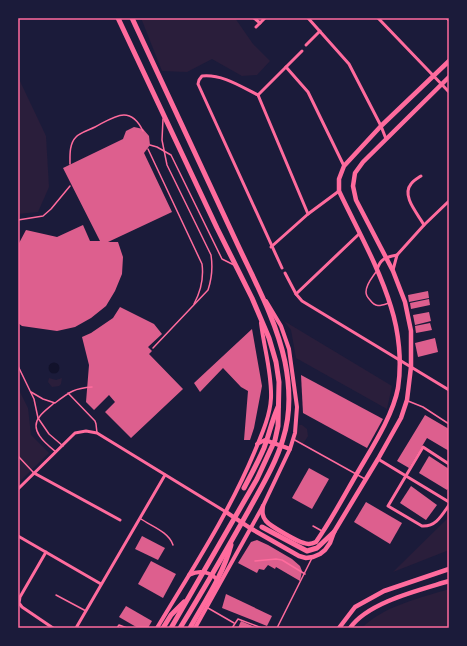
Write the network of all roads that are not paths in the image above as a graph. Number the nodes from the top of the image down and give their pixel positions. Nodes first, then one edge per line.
1 (118, 18) edge
2 (132, 18) edge
3 (254, 18) edge
4 (264, 18) edge
5 (308, 18) edge
6 (378, 18) edge
7 (447, 18) edge
8 (449, 20) edge
9 (260, 23) junction
10 (256, 27) dead end
11 (320, 31) junction
12 (306, 45) dead end
13 (302, 51) dead end
14 (449, 61) edge
15 (286, 67) junction
16 (434, 76) junction
17 (449, 77) edge
18 (441, 84) junction
19 (449, 92) edge
20 (258, 95) junction
21 (163, 115) junction
22 (381, 126) junction
23 (143, 131) dead end
24 (386, 139) junction
25 (150, 145) dead end
26 (148, 149) dead end
27 (70, 164) dead end
28 (344, 166) junction
29 (421, 176) dead end
30 (70, 186) dead end
31 (339, 191) junction
32 (449, 201) edge
33 (308, 214) junction
34 (18, 220) edge
35 (424, 225) junction
36 (359, 234) junction
37 (272, 247) junction
38 (397, 254) junction
39 (386, 257) junction
40 (236, 266) junction
41 (282, 268) dead end
42 (377, 271) junction
43 (393, 271) junction
44 (285, 273) dead end
45 (258, 288) junction
46 (296, 294) junction
47 (390, 303) junction
48 (194, 306) junction
49 (261, 321) junction
50 (153, 348) dead end
51 (400, 360) junction
52 (18, 366) edge
53 (411, 367) junction
54 (92, 387) dead end
55 (449, 390) edge
56 (30, 391) junction
57 (68, 393) junction
58 (406, 400) junction
59 (55, 402) junction
60 (280, 404) junction
61 (38, 418) junction
62 (449, 424) edge
63 (97, 433) junction
64 (293, 439) junction
65 (257, 444) junction
66 (63, 446) junction
67 (290, 449) junction
68 (56, 452) junction
69 (18, 456) edge
70 (378, 459) junction
71 (449, 464) edge
72 (34, 473) junction
73 (357, 474) junction
74 (165, 475) junction
75 (406, 476) junction
76 (366, 479) junction
77 (244, 488) dead end
78 (18, 489) edge
79 (449, 503) edge
80 (263, 506) junction
81 (226, 512) junction
82 (140, 518) junction
83 (120, 520) dead end
84 (313, 526) dead end
85 (262, 527) dead end
86 (250, 528) junction
87 (324, 532) junction
88 (334, 532) junction
89 (18, 536) edge
90 (234, 537) junction
91 (172, 545) dead end
92 (46, 552) junction
93 (313, 557) junction
94 (255, 561) dead end
95 (449, 570) edge
96 (305, 574) junction
97 (188, 576) junction
98 (449, 580) edge
99 (101, 584) junction
100 (219, 585) junction
101 (56, 595) dead end
102 (188, 599) junction
103 (19, 603) edge
104 (207, 607) junction
105 (86, 611) junction
106 (234, 623) junction
107 (53, 628) edge
108 (76, 628) edge
109 (117, 628) edge
110 (127, 628) edge
111 (157, 628) edge
112 (163, 628) edge
113 (171, 628) edge
114 (180, 628) edge
115 (190, 628) edge
116 (195, 628) edge
117 (232, 628) edge
118 (262, 628) edge
119 (277, 628) edge
120 (339, 628) edge
121 (350, 628) edge

1 - 21 main road
2 - 45 main road
3 - 9 street
4 - 9 street
5 - 11 street
6 - 16 street
7 - 8 street
9 - 10 street
11 - 12 street
11 - 22 street
13 - 15 street
14 - 16 main road
15 - 20 street
15 - 28 street
16 - 18 street
16 - 22 main road
17 - 18 main road
18 - 19 street
18 - 24 main road
20 - 33 street
20 - 37 street
21 - 40 main road
21 - 48 lane
22 - 24 street
22 - 28 main road
23 - 27 lane
24 - 39 main road
25 - 40 lane
26 - 48 lane
28 - 31 main road
29 - 35 street
30 - 34 lane
31 - 33 street
31 - 36 main road
32 - 35 street
33 - 37 street
35 - 38 street
36 - 42 main road
36 - 46 street
37 - 41 street
38 - 39 street
38 - 43 street
39 - 42 street
39 - 43 main road
40 - 49 main road
42 - 47 main road
42 - 47 lane
43 - 53 main road
44 - 46 street
45 - 64 street
45 - 90 main road
46 - 51 street
47 - 51 main road
48 - 50 lane
49 - 60 main road
49 - 65 street
51 - 53 street
51 - 73 main road
52 - 56 lane
53 - 55 street
53 - 58 main road
54 - 57 lane
56 - 59 lane
56 - 61 lane
57 - 59 lane
57 - 63 lane
58 - 62 lane
58 - 70 main road
59 - 61 lane
60 - 77 main road
60 - 102 main road
61 - 66 lane
61 - 68 lane
63 - 66 street
63 - 74 street
64 - 67 street
64 - 73 lane
65 - 67 street
65 - 81 street
66 - 68 street
67 - 80 street
68 - 72 street
69 - 72 lane
70 - 75 street
70 - 76 main road
71 - 75 street
72 - 78 street
72 - 83 street
73 - 76 lane
73 - 87 main road
74 - 81 street
74 - 82 street
75 - 79 street
75 - 79 street
76 - 88 main road
80 - 86 street
80 - 87 main road
81 - 86 main road
81 - 97 street
82 - 91 lane
82 - 99 street
84 - 87 lane
85 - 88 main road
86 - 93 main road
86 - 100 street
88 - 93 main road
89 - 92 street
90 - 114 main road
90 - 115 main road
92 - 99 street
92 - 103 street
93 - 96 lane
94 - 96 lane
95 - 120 main road
96 - 119 lane
97 - 100 street
97 - 111 street
98 - 121 main road
99 - 105 street
100 - 104 street
101 - 105 lane
102 - 112 main road
102 - 113 main road
103 - 107 street
104 - 106 lane
104 - 116 street
105 - 108 street
106 - 117 lane
106 - 118 lane
109 - 110 lane

